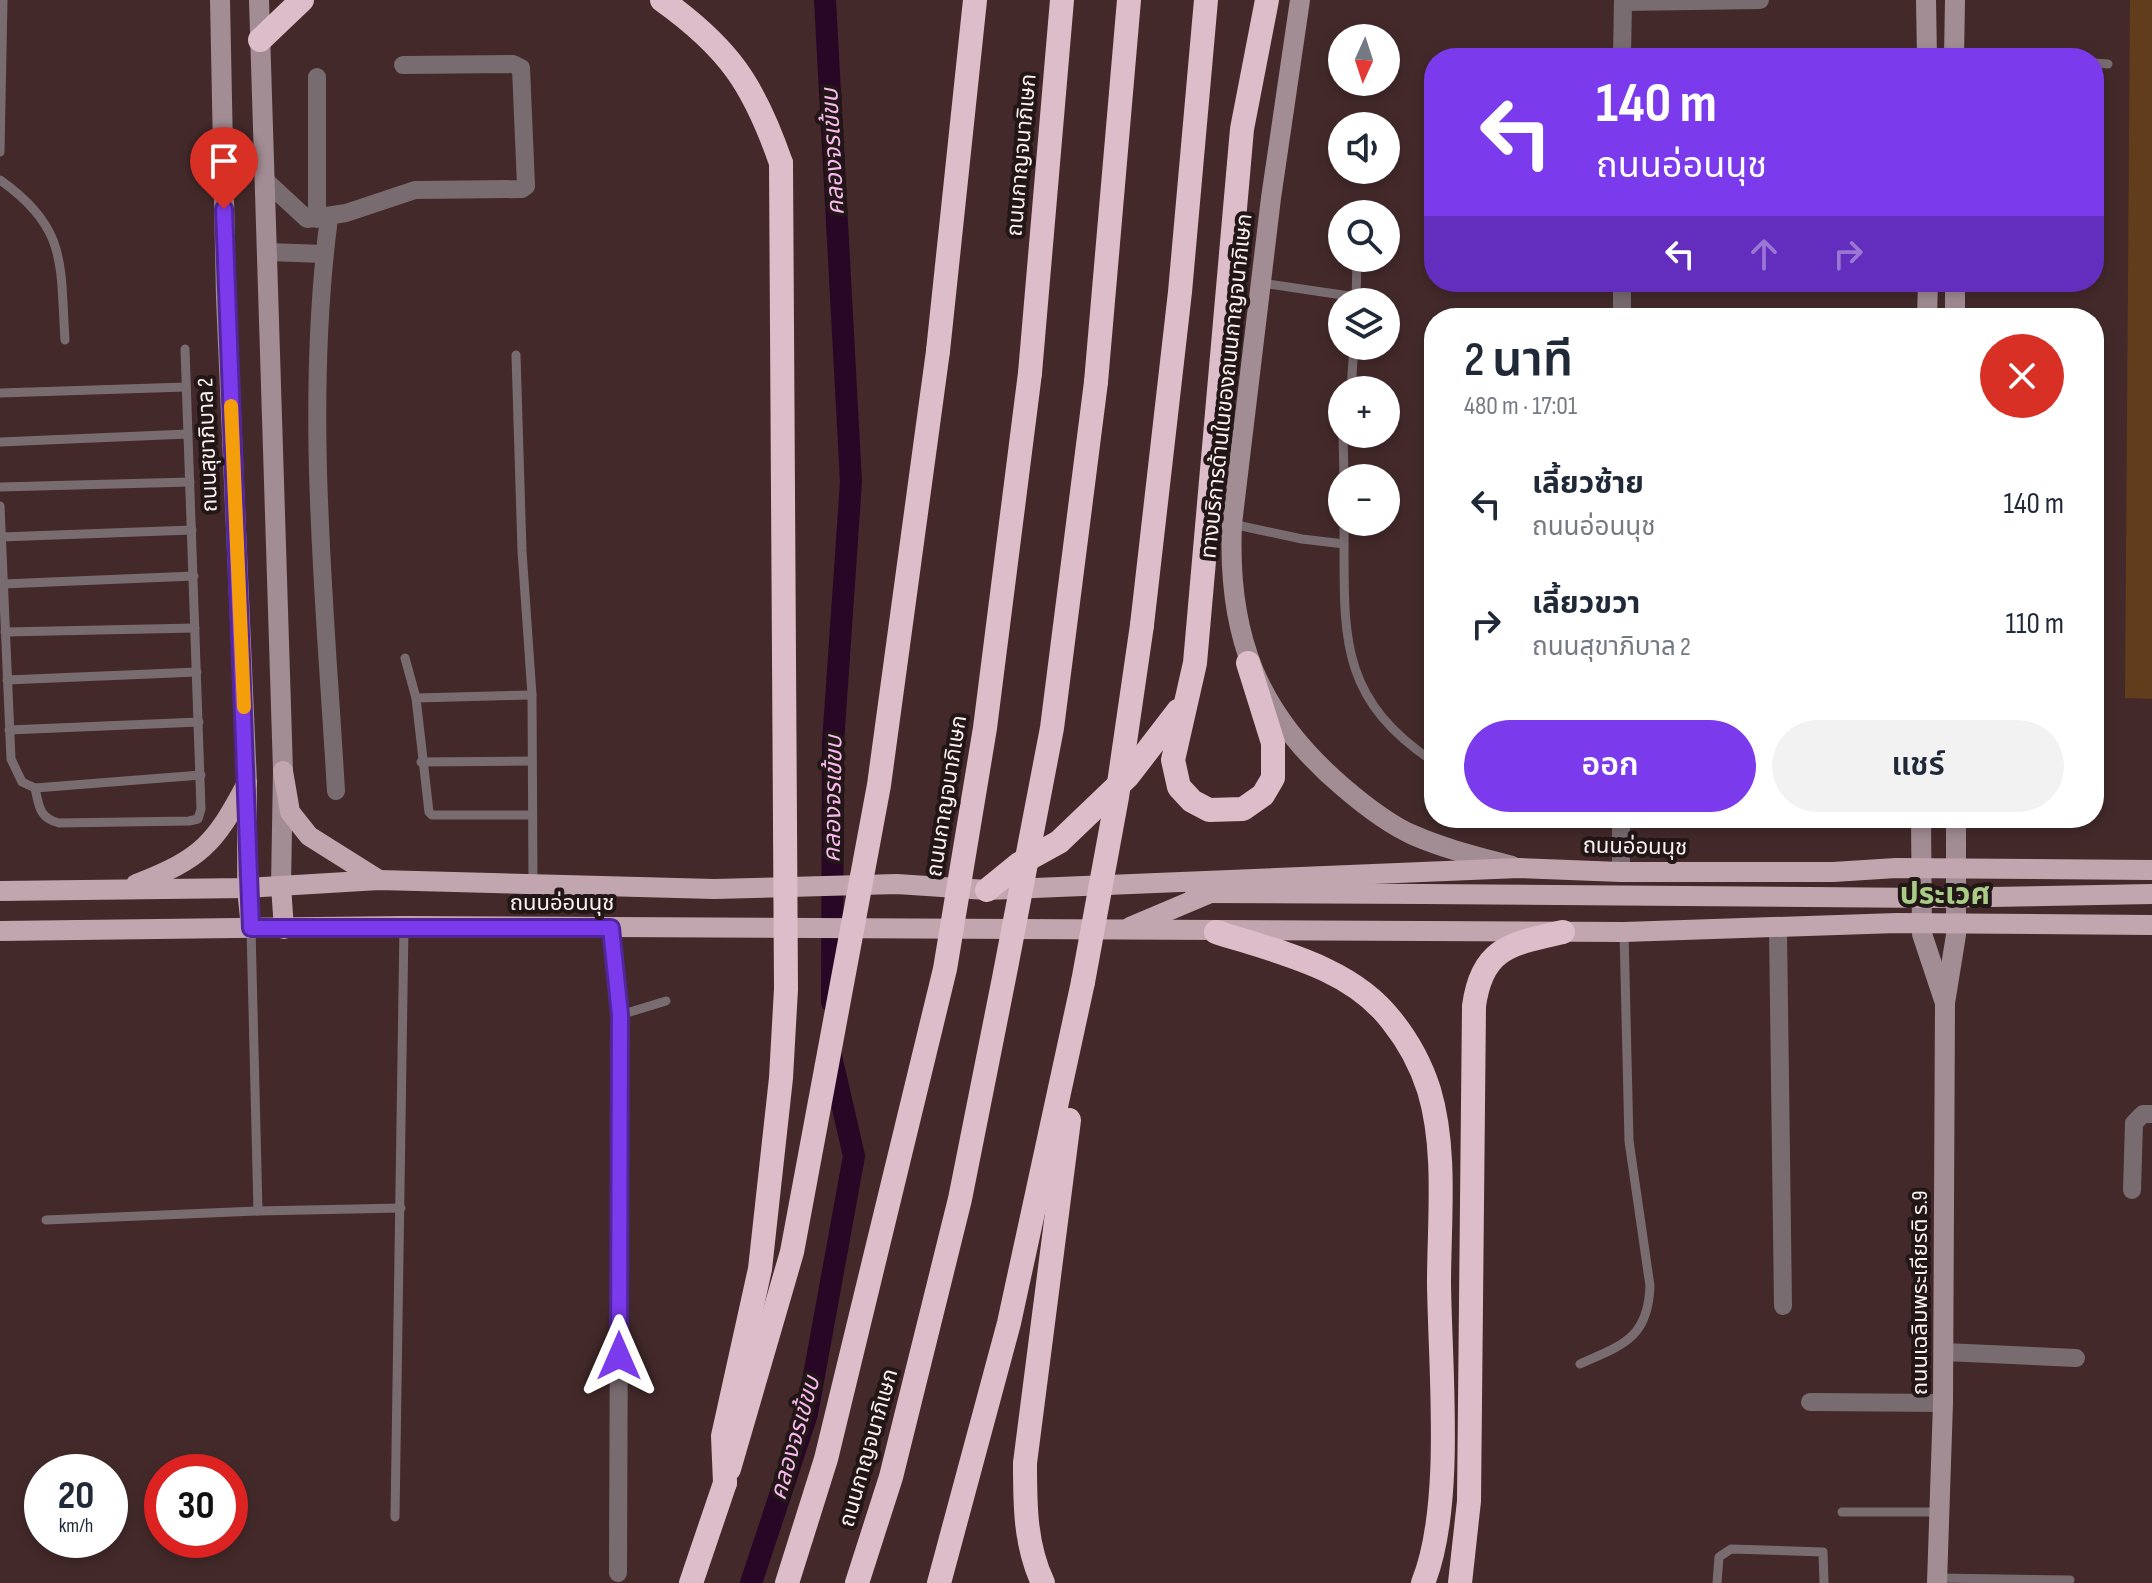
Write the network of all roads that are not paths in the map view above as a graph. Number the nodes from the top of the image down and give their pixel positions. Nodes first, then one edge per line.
1 (3, 0) edge
2 (220, 0) edge
3 (259, 0) edge
4 (302, 0) edge
5 (662, 0) edge
6 (975, 0) edge
7 (1062, 0) edge
8 (1129, 0) edge
9 (1206, 0) edge
10 (1267, 0) edge
11 (1300, 0) edge
12 (1760, 0) edge
13 (1926, 0) edge
14 (1955, 0) edge
15 (1623, 1) edge
16 (260, 40) junction
17 (1622, 48) edge
18 (1927, 48) edge
19 (1954, 48) edge
20 (2104, 64) edge
21 (2108, 64) dead end
22 (403, 65) dead end
23 (317, 77) dead end
24 (0, 152) edge
25 (0, 180) edge
26 (266, 181) junction
27 (323, 218) junction
28 (268, 252) junction
29 (324, 254) junction
30 (1262, 283) junction
31 (1328, 295) edge
32 (65, 340) dead end
33 (185, 349) dead end
34 (516, 355) dead end
35 (186, 387) junction
36 (0, 393) edge
37 (188, 434) junction
38 (0, 442) edge
39 (190, 482) junction
40 (0, 487) edge
41 (0, 506) edge
42 (1232, 524) junction
43 (192, 530) junction
44 (1344, 536) edge
45 (1, 537) edge
46 (1344, 544) junction
47 (194, 576) junction
48 (3, 584) junction
49 (195, 628) junction
50 (5, 632) junction
51 (405, 658) dead end
52 (1248, 663) junction
53 (197, 672) junction
54 (7, 680) junction
55 (532, 695) junction
56 (1188, 695) junction
57 (416, 698) junction
58 (199, 722) junction
59 (9, 730) junction
60 (1424, 756) edge
61 (531, 761) junction
62 (421, 762) junction
63 (283, 771) junction
64 (201, 775) junction
65 (247, 783) junction
66 (35, 788) junction
67 (336, 791) dead end
68 (531, 815) junction
69 (1621, 828) edge
70 (1921, 828) edge
71 (1956, 828) edge
72 (1519, 868) junction
73 (1921, 868) junction
74 (1956, 868) junction
75 (2050, 868) junction
76 (2152, 870) edge
77 (1621, 872) junction
78 (1833, 872) junction
79 (379, 880) junction
80 (533, 883) junction
81 (1117, 885) junction
82 (281, 886) junction
83 (247, 888) junction
84 (121, 889) junction
85 (987, 890) junction
86 (0, 891) edge
87 (1208, 894) junction
88 (2152, 894) edge
89 (1922, 924) junction
90 (1956, 924) junction
91 (2050, 924) junction
92 (2152, 925) edge
93 (404, 926) junction
94 (1830, 926) junction
95 (251, 928) junction
96 (611, 928) junction
97 (284, 929) junction
98 (1125, 929) junction
99 (1778, 929) junction
100 (0, 931) edge
101 (1216, 932) junction
102 (1563, 932) junction
103 (1624, 932) junction
104 (1083, 982) junction
105 (666, 1001) dead end
106 (1945, 1003) junction
107 (620, 1015) junction
108 (2152, 1114) edge
109 (2132, 1190) dead end
110 (401, 1208) junction
111 (258, 1211) junction
112 (46, 1220) dead end
113 (1783, 1306) dead end
114 (1944, 1352) junction
115 (2076, 1358) dead end
116 (1580, 1364) dead end
117 (1810, 1402) dead end
118 (1943, 1403) junction
119 (725, 1483) junction
120 (1842, 1512) dead end
121 (1940, 1512) junction
122 (395, 1517) dead end
123 (618, 1573) dead end
124 (2070, 1580) dead end
125 (1461, 1581) edge
126 (1937, 1581) edge
127 (691, 1583) edge
128 (787, 1583) edge
129 (857, 1583) edge
130 (939, 1583) edge
131 (1043, 1583) edge
132 (1423, 1583) edge
133 (1717, 1583) edge
134 (1824, 1583) edge

1 - 24 lane
2 - 65 street, ถนนสุขาภิบาล 2
3 - 16 street
4 - 16 highway
5 - 119 highway, bridge
6 - 119 highway, bridge
7 - 128 highway, ถนนกาญจนาภิเษก, bridge
8 - 129 highway, ถนนกาญจนาภิเษก, bridge
9 - 104 highway, bridge
10 - 56 highway
11 - 30 street, ทางบริการด้านในของถนนกาญจนาภิเษก
12 - 15 street
13 - 18 street
14 - 19 street
15 - 17 street
16 - 26 street
20 - 21 lane
22 - 27 street
23 - 27 street
25 - 32 lane
26 - 27 street
26 - 28 street
27 - 29 street
28 - 29 street
28 - 63 street
29 - 67 street
30 - 31 lane
30 - 42 street, ทางบริการด้านในของถนนกาญจนาภิเษก
33 - 35 lane
34 - 55 lane
35 - 36 lane
35 - 37 lane
37 - 38 lane
37 - 39 lane
39 - 40 lane
39 - 43 lane
41 - 45 lane
42 - 46 lane
42 - 52 street, ทางบริการด้านในของถนนกาญจนาภิเษก
43 - 45 lane
43 - 47 lane
44 - 46 lane
45 - 48 lane
46 - 60 lane
47 - 48 lane
47 - 49 lane
48 - 50 lane
49 - 50 lane
49 - 53 lane
50 - 54 lane
51 - 57 lane
52 - 56 highway
52 - 72 street, ทางบริการด้านในของถนนกาญจนาภิเษก
53 - 54 lane
53 - 58 lane
54 - 59 lane
55 - 57 lane
55 - 61 lane
56 - 85 highway
57 - 62 lane
58 - 59 lane
58 - 64 lane
59 - 66 lane
61 - 62 lane
61 - 68 lane
62 - 68 lane
63 - 79 main road
63 - 82 street
64 - 66 lane
64 - 66 lane
65 - 83 street, ถนนสุขาภิบาล 2
65 - 84 main road
68 - 80 lane
69 - 77 street
70 - 73 street, ถนนเฉลิมพระเกียรติ ร.9
71 - 74 street, ถนนเฉลิมพระเกียรติ ร.9
72 - 77 main road, ถนนอ่อนนุช
72 - 81 main road, ถนนอ่อนนุช
73 - 74 main road, ถนนอ่อนนุช
73 - 78 main road, ถนนอ่อนนุช
73 - 89 street, ถนนเฉลิมพระเกียรติ ร.9
74 - 75 main road, ถนนอ่อนนุช
74 - 90 street, ถนนเฉลิมพระเกียรติ ร.9
75 - 76 main road, ถนนอ่อนนุช
75 - 91 main road
77 - 78 main road, ถนนอ่อนนุช
78 - 94 main road
79 - 80 main road, ถนนอ่อนนุช
79 - 82 main road, ถนนอ่อนนุช
80 - 85 main road, ถนนอ่อนนุช, bridge
81 - 85 main road, ถนนอ่อนนุช
81 - 87 main road, ถนนอ่อนนุช
82 - 83 main road, ถนนอ่อนนุช
82 - 97 main road
83 - 84 main road, ถนนอ่อนนุช
83 - 95 main road
84 - 86 main road, ถนนอ่อนนุช
87 - 88 main road, ถนนอ่อนนุช, bridge
87 - 98 main road, ถนนอ่อนนุช
89 - 90 main road, ถนนอ่อนนุช
89 - 94 main road, ถนนอ่อนนุช
89 - 106 street, ถนนเฉลิมพระเกียรติ ร.9
90 - 91 main road, ถนนอ่อนนุช
90 - 106 street, ถนนเฉลิมพระเกียรติ ร.9
91 - 92 main road, ถนนอ่อนนุช
93 - 96 main road, ถนนอ่อนนุช
93 - 97 main road, ถนนอ่อนนุช
93 - 110 lane
94 - 99 main road, ถนนอ่อนนุช
95 - 97 main road, ถนนอ่อนนุช
95 - 100 main road, ถนนอ่อนนุช
95 - 111 lane
96 - 98 main road, ถนนอ่อนนุช, bridge
96 - 107 street
98 - 101 main road, ถนนอ่อนนุช
99 - 103 main road, ถนนอ่อนนุช
99 - 113 street
101 - 102 main road, ถนนอ่อนนุช
101 - 132 highway
102 - 103 main road, ถนนอ่อนนุช
102 - 125 highway
103 - 116 lane
104 - 130 highway
104 - 131 highway
105 - 107 lane
106 - 114 street, ถนนเฉลิมพระเกียรติ ร.9
107 - 123 street
108 - 109 street
110 - 111 lane
110 - 122 lane
111 - 112 lane
114 - 115 street
114 - 118 street, ถนนเฉลิมพระเกียรติ ร.9
117 - 118 street
118 - 121 street, ถนนเฉลิมพระเกียรติ ร.9
119 - 127 highway
120 - 121 lane
121 - 126 street, ถนนเฉลิมพระเกียรติ ร.9
124 - 126 lane
133 - 134 lane

